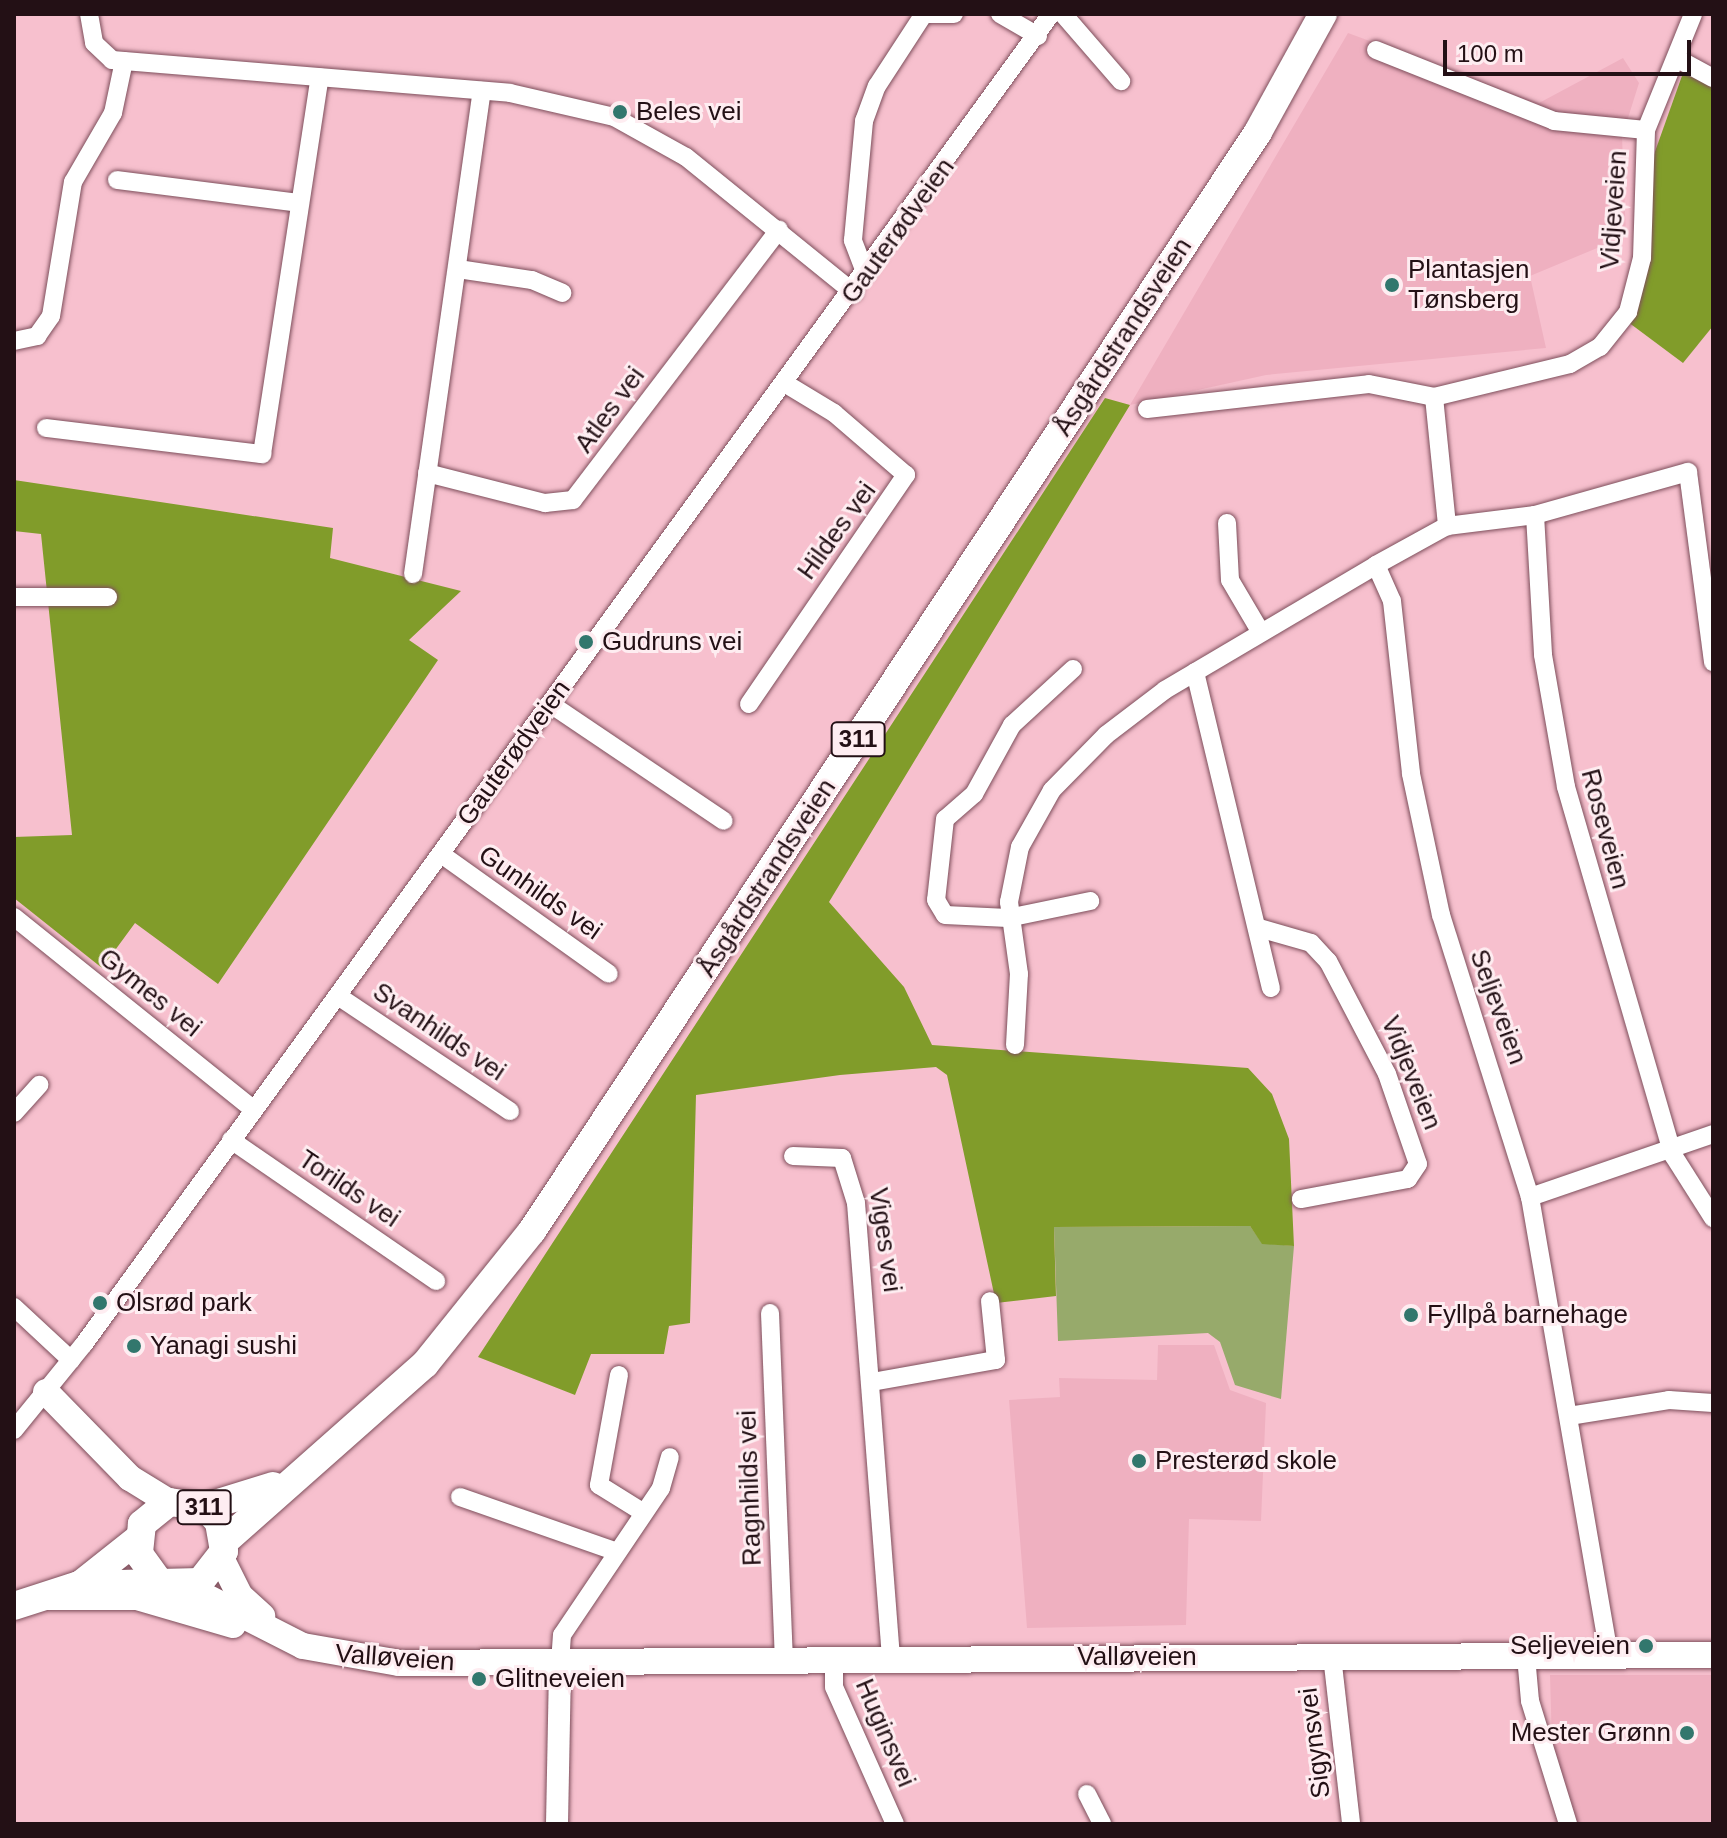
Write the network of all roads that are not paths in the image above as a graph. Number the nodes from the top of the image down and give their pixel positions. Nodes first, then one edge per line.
1 (89, 14) edge
2 (924, 14) edge
3 (954, 14) edge
4 (1000, 14) edge
5 (1051, 14) edge
6 (1063, 14) edge
7 (1323, 14) edge
8 (1339, 14) edge
9 (1693, 14) edge
10 (1038, 36) junction
11 (1376, 50) dead end
12 (1676, 58) junction
13 (124, 61) junction
14 (320, 77) junction
15 (1713, 78) edge
16 (1121, 81) dead end
17 (1286, 86) junction
18 (482, 91) junction
19 (1646, 130) junction
20 (117, 180) dead end
21 (300, 203) junction
22 (779, 230) junction
23 (458, 269) junction
24 (865, 272) junction
25 (853, 292) junction
26 (562, 293) dead end
27 (14, 341) edge
28 (786, 384) junction
29 (1434, 397) junction
30 (1147, 409) dead end
31 (46, 428) dead end
32 (427, 473) junction
33 (1535, 515) junction
34 (1227, 523) dead end
35 (1447, 526) junction
36 (1376, 565) junction
37 (413, 574) dead end
38 (14, 597) edge
39 (108, 597) dead end
40 (1260, 631) junction
41 (1713, 662) edge
42 (1073, 669) dead end
43 (1195, 672) junction
44 (749, 704) dead end
45 (552, 705) junction
46 (724, 821) dead end
47 (441, 854) junction
48 (1090, 901) dead end
49 (14, 917) edge
50 (1008, 918) junction
51 (1259, 928) junction
52 (609, 974) dead end
53 (1271, 988) dead end
54 (338, 996) junction
55 (1015, 1045) dead end
56 (39, 1085) dead end
57 (253, 1109) junction
58 (510, 1111) dead end
59 (14, 1113) edge
60 (1713, 1134) edge
61 (231, 1140) junction
62 (1672, 1148) junction
63 (793, 1156) dead end
64 (1530, 1197) junction
65 (1301, 1199) dead end
66 (1713, 1218) edge
67 (436, 1281) dead end
68 (990, 1301) dead end
69 (14, 1307) edge
70 (770, 1313) dead end
71 (71, 1360) junction
72 (619, 1375) dead end
73 (872, 1382) junction
74 (46, 1392) junction
75 (1713, 1403) edge
76 (1569, 1416) junction
77 (14, 1430) edge
78 (670, 1457) dead end
79 (305, 1469) junction
80 (460, 1497) dead end
81 (169, 1502) junction
82 (205, 1507) junction
83 (641, 1511) junction
84 (140, 1531) junction
85 (223, 1550) junction
86 (614, 1551) junction
87 (158, 1580) junction
88 (79, 1585) junction
89 (187, 1587) junction
90 (42, 1597) junction
91 (14, 1606) edge
92 (292, 1641) junction
93 (1609, 1655) junction
94 (1713, 1655) edge
95 (1332, 1656) junction
96 (1526, 1656) junction
97 (891, 1659) junction
98 (784, 1660) junction
99 (834, 1660) junction
100 (560, 1663) junction
101 (1087, 1794) dead end
102 (557, 1824) edge
103 (895, 1824) edge
104 (1102, 1824) edge
105 (1351, 1824) edge
106 (1568, 1824) edge

1 - 13 street
2 - 3 street
2 - 24 street
4 - 10 street
5 - 10 street, Gauterødveien
6 - 16 street
7 - 17 main road, Åsgårdstrandsveien / 311
8 - 17 main road, Åsgårdstrandsveien / 311
9 - 12 street, Vidjeveien
10 - 24 street, Gauterødveien
11 - 19 street, Vidjeveien
12 - 15 street
12 - 19 street, Vidjeveien
13 - 14 street
13 - 27 street
14 - 18 street
14 - 21 street
17 - 79 main road, Åsgårdstrandsveien / 311
18 - 22 street
18 - 23 street
19 - 29 street, Vidjeveien
20 - 21 street
21 - 31 street
22 - 25 street
22 - 32 street, Atles vei
23 - 26 street
23 - 32 street
24 - 25 street, Gauterødveien
25 - 28 street, Gauterødveien
28 - 44 street, Hildes vei
28 - 45 street, Gauterødveien
29 - 30 street, Vidjeveien
29 - 35 street
32 - 37 street
33 - 35 street
33 - 41 street
33 - 62 street, Roseveien
34 - 40 street
35 - 36 street
36 - 40 street
36 - 64 street, Seljeveien
38 - 39 street
40 - 43 street
42 - 50 street
43 - 50 street
43 - 51 street
45 - 46 street
45 - 47 street, Gauterødveien
47 - 52 street, Gunhilds vei
47 - 54 street, Gauterødveien
48 - 50 street
49 - 57 street, Gymes vei
50 - 55 street
51 - 53 street
51 - 65 street, Vidjeveien
54 - 57 street, Gauterødveien
54 - 58 street, Svanhilds vei
56 - 59 street
57 - 61 street, Gauterødveien
60 - 62 street
61 - 67 street, Torilds vei
61 - 71 street, Gauterødveien
62 - 64 street
62 - 66 street, Roseveien
63 - 73 street, Viges vei
64 - 76 street, Seljeveien
68 - 73 street
69 - 71 street
70 - 98 street, Ragnhilds vei
71 - 74 street, Gauterødveien
72 - 83 street
73 - 97 street, Viges vei
74 - 77 street, Gauterødveien
74 - 81 main road
74 - 84 main road
75 - 76 street
76 - 93 street, Seljeveien
78 - 83 street
79 - 82 main road, Åsgårdstrandsveien / 311
79 - 85 main road, Åsgårdstrandsveien / 311
80 - 86 street
81 - 82 main road, 311
81 - 84 main road, 311
82 - 85 main road, 311
83 - 86 street
84 - 87 main road
84 - 88 main road, 311
85 - 89 main road, 311
85 - 92 main road
86 - 100 street
87 - 88 main road, 311
87 - 89 main road, 311
88 - 90 main road, 311
89 - 92 main road, Valløveien
90 - 91 main road, 311
90 - 92 main road
92 - 100 main road, Valløveien
93 - 94 main road, Valløveien
93 - 96 main road, Valløveien
95 - 96 main road, Valløveien
95 - 97 main road, Valløveien
95 - 105 street, Sigynsvei
96 - 106 street
97 - 99 main road, Valløveien
98 - 99 main road, Valløveien
98 - 100 main road, Valløveien
99 - 103 street, Huginsvei
100 - 102 street
101 - 104 street

